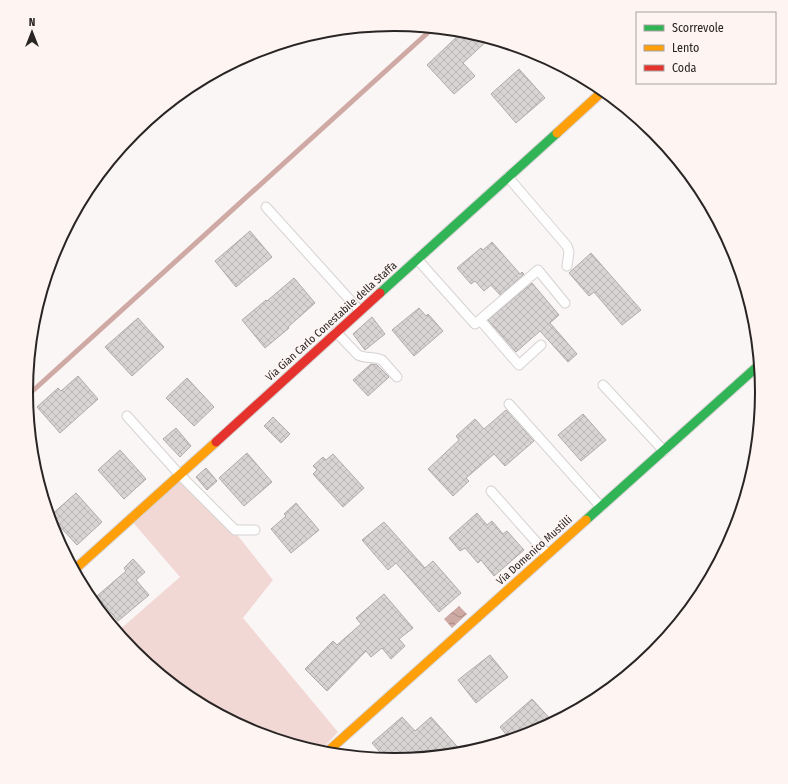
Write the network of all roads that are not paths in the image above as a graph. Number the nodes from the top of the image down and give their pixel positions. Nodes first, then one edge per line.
1 (599, 95) edge
2 (508, 177) junction
3 (266, 207) dead end
4 (417, 259) junction
5 (567, 266) dead end
6 (565, 303) dead end
7 (360, 311) junction
8 (480, 320) junction
9 (336, 332) junction
10 (541, 345) dead end
11 (754, 369) edge
12 (397, 377) dead end
13 (603, 385) dead end
14 (509, 404) dead end
15 (127, 416) dead end
16 (664, 450) junction
17 (179, 474) junction
18 (491, 491) dead end
19 (601, 507) junction
20 (255, 530) dead end
21 (547, 554) junction
22 (78, 566) edge
23 (332, 747) edge

1 - 2 street, Via Gian Carlo Conestabile della Staffa
2 - 4 street, Via Gian Carlo Conestabile della Staffa
2 - 5 lane
3 - 7 lane
4 - 7 street, Via Gian Carlo Conestabile della Staffa
4 - 8 lane
6 - 8 lane
7 - 9 street, Via Gian Carlo Conestabile della Staffa
8 - 10 lane
9 - 12 lane
9 - 17 street, Via Gian Carlo Conestabile della Staffa
11 - 16 street, Via Domenico Mustilli
13 - 16 lane
14 - 19 lane
15 - 17 lane
16 - 19 street, Via Domenico Mustilli
17 - 20 lane
17 - 22 street, Via Gian Carlo Conestabile della Staffa
18 - 21 lane
19 - 21 street, Via Domenico Mustilli
21 - 23 street, Via Domenico Mustilli

